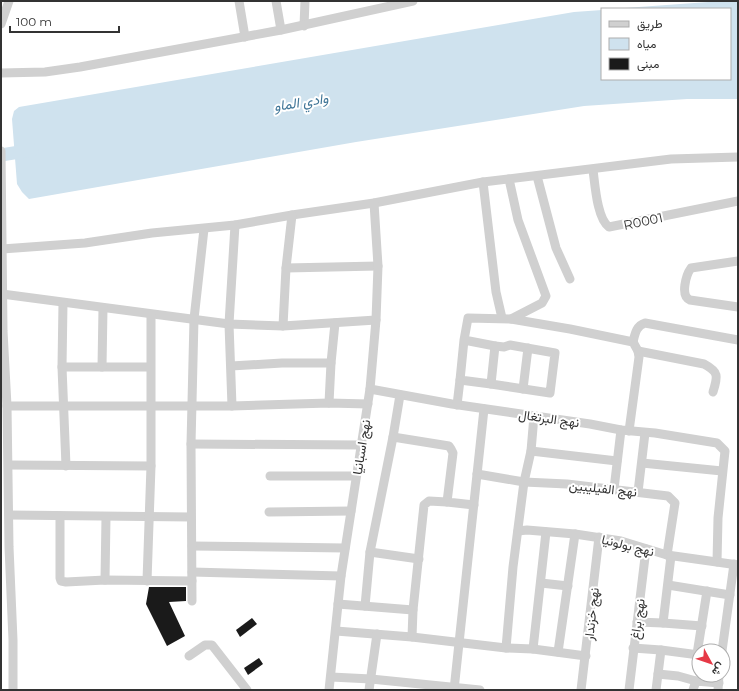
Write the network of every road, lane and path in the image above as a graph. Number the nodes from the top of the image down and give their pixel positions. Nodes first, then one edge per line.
1 (9, 1) edge
2 (239, 1) edge
3 (276, 1) edge
4 (305, 1) edge
5 (413, 1) edge
6 (366, 6) edge
7 (1, 24) edge
8 (304, 26) junction
9 (281, 30) junction
10 (245, 37) junction
11 (1, 73) edge
12 (1, 151) edge
13 (738, 157) edge
14 (593, 170) junction
15 (537, 176) junction
16 (510, 179) junction
17 (482, 182) junction
18 (738, 202) edge
19 (374, 203) junction
20 (292, 215) junction
21 (235, 225) junction
22 (204, 229) junction
23 (2, 249) junction
24 (738, 261) edge
25 (378, 266) junction
26 (286, 268) junction
27 (570, 279) dead end
28 (2, 294) junction
29 (63, 303) junction
30 (738, 307) edge
31 (103, 308) junction
32 (151, 315) junction
33 (502, 318) junction
34 (194, 319) junction
35 (511, 319) junction
36 (376, 320) junction
37 (335, 323) junction
38 (229, 324) junction
39 (283, 326) junction
40 (464, 340) junction
41 (738, 340) edge
42 (633, 342) junction
43 (495, 346) junction
44 (528, 348) junction
45 (638, 351) junction
46 (331, 363) junction
47 (231, 366) junction
48 (62, 367) junction
49 (102, 367) junction
50 (150, 367) junction
51 (460, 380) junction
52 (491, 384) junction
53 (370, 389) junction
54 (523, 389) junction
55 (713, 392) dead end
56 (3, 393) edge
57 (400, 395) junction
58 (329, 403) junction
59 (368, 404) junction
60 (64, 405) junction
61 (456, 405) junction
62 (8, 406) junction
63 (150, 406) junction
64 (192, 406) junction
65 (232, 406) junction
66 (484, 409) junction
67 (534, 416) junction
68 (625, 431) junction
69 (645, 433) junction
70 (393, 437) junction
71 (191, 444) junction
72 (361, 445) junction
73 (531, 451) junction
74 (617, 462) junction
75 (642, 463) junction
76 (9, 465) junction
77 (66, 466) junction
78 (151, 466) junction
79 (722, 471) junction
80 (477, 474) junction
81 (270, 476) dead end
82 (356, 476) junction
83 (5, 478) edge
84 (524, 482) junction
85 (614, 489) junction
86 (638, 492) junction
87 (447, 502) junction
88 (474, 506) junction
89 (351, 511) junction
90 (269, 512) dead end
91 (9, 515) junction
92 (60, 516) junction
93 (149, 516) junction
94 (106, 517) junction
95 (191, 517) junction
96 (518, 531) junction
97 (546, 532) junction
98 (575, 534) junction
99 (599, 537) junction
100 (192, 546) junction
101 (345, 548) junction
102 (646, 549) junction
103 (370, 552) junction
104 (669, 556) junction
105 (419, 560) junction
106 (717, 562) junction
107 (736, 564) edge
108 (192, 572) junction
109 (341, 576) junction
110 (105, 580) junction
111 (148, 581) junction
112 (192, 582) junction
113 (540, 583) junction
114 (668, 585) junction
115 (568, 586) junction
116 (707, 591) junction
117 (730, 595) junction
118 (192, 601) dead end
119 (338, 604) junction
120 (365, 606) junction
121 (413, 610) junction
122 (637, 622) junction
123 (663, 623) junction
124 (702, 626) junction
125 (336, 631) junction
126 (377, 634) junction
127 (412, 637) junction
128 (459, 642) junction
129 (700, 643) edge
130 (723, 643) edge
131 (506, 648) junction
132 (633, 648) junction
133 (533, 649) junction
134 (660, 650) junction
135 (558, 652) junction
136 (691, 654) edge
137 (189, 656) dead end
138 (586, 656) junction
139 (658, 674) junction
140 (331, 677) junction
141 (371, 679) junction
142 (691, 679) edge
143 (454, 689) edge
144 (13, 690) edge
145 (247, 690) edge
146 (330, 690) edge
147 (369, 690) edge
148 (480, 690) edge
149 (581, 690) edge
150 (629, 690) edge
151 (659, 690) edge

1 - 7 street
2 - 10 street
3 - 9 street
4 - 8 street
5 - 6 street
6 - 8 street
8 - 9 street
9 - 10 street
10 - 11 street
12 - 23 street
13 - 14 street
14 - 15 street
14 - 18 street, R0001
15 - 16 street
15 - 27 street
16 - 17 street
16 - 35 street
17 - 19 street
17 - 33 street
19 - 20 street
19 - 25 street, نهج اسبانيا
20 - 21 street
20 - 26 street
21 - 22 street
21 - 38 street
22 - 23 street
22 - 34 street
23 - 28 street
24 - 30 street
25 - 26 street
25 - 36 street, نهج اسبانيا
26 - 39 street
28 - 29 street
28 - 56 street
29 - 31 street
29 - 48 street
31 - 32 street
31 - 49 street
32 - 34 street
32 - 50 street
33 - 35 street
33 - 40 street
34 - 38 street
34 - 64 street
35 - 42 street
36 - 37 street
36 - 53 street, نهج اسبانيا
37 - 39 street
37 - 46 street
38 - 39 street
38 - 47 street
40 - 43 street
40 - 51 street
41 - 42 street
42 - 45 street
43 - 44 street
43 - 52 street
44 - 54 street
44 - 54 street
45 - 55 street
45 - 68 street
46 - 47 street
46 - 58 street
47 - 65 street
48 - 49 street
48 - 60 street
49 - 50 street
50 - 63 street
51 - 52 street
51 - 61 street
52 - 54 street
53 - 57 street, نهج البرتغال
53 - 59 street, نهج اسبانيا
56 - 62 street
57 - 61 street, نهج البرتغال
57 - 70 street
58 - 59 street
58 - 65 street
59 - 72 street, نهج اسبانيا
60 - 62 street
60 - 63 street
60 - 77 street
61 - 66 street, نهج البرتغال
62 - 76 street
63 - 64 street
63 - 78 street
64 - 65 street
64 - 71 street
66 - 67 street, نهج البرتغال
66 - 80 street
67 - 68 street, نهج البرتغال
67 - 73 street
68 - 69 street, نهج البرتغال
68 - 74 street
69 - 75 street
69 - 79 street, نهج البرتغال
70 - 87 street
70 - 103 street
71 - 72 street
71 - 95 street
72 - 82 street, نهج اسبانيا
73 - 74 street
73 - 84 street
74 - 85 street
75 - 79 street
75 - 86 street
76 - 77 street
76 - 83 street
77 - 78 street
78 - 93 street
79 - 106 street
80 - 84 street, نهج الفيليبين
80 - 88 street
81 - 82 street
82 - 89 street, نهج اسبانيا
83 - 91 street
84 - 85 street, نهج الفيليبين
84 - 96 street
85 - 86 street, نهج الفيليبين
86 - 104 street, نهج الفيليبين
87 - 88 street
87 - 105 street
88 - 128 street
89 - 90 street
89 - 101 street, نهج اسبانيا
91 - 92 street
91 - 144 street
92 - 94 street
92 - 110 street
93 - 94 street
93 - 95 street
93 - 111 street
94 - 110 street
95 - 100 street
96 - 97 street, نهج بولونيا
96 - 131 street
97 - 98 street, نهج بولونيا
97 - 113 street
98 - 99 street, نهج بولونيا
98 - 115 street
99 - 102 street, نهج بولونيا
99 - 138 street, نهج خزندار
100 - 101 street
100 - 108 street
101 - 109 street, نهج اسبانيا
102 - 104 street, نهج بولونيا
102 - 122 street, نهج براغ
103 - 105 street
103 - 120 street
104 - 106 street, نهج بولونيا
104 - 114 street
105 - 121 street
106 - 107 street, نهج بولونيا
107 - 117 street
108 - 109 street
108 - 112 street
109 - 119 street, نهج اسبانيا
110 - 111 street
111 - 112 street
112 - 118 street
113 - 115 street
113 - 133 street
114 - 116 street
114 - 123 street
115 - 135 street
116 - 117 street
116 - 124 street
117 - 130 street
119 - 120 street
119 - 125 street, نهج اسبانيا
120 - 121 street
121 - 127 street
122 - 123 street
122 - 132 street, نهج براغ
123 - 124 street
124 - 129 street
125 - 126 street
125 - 140 street, نهج اسبانيا
126 - 127 street
126 - 141 street
127 - 128 street
128 - 131 street
128 - 143 street
131 - 133 street
132 - 134 street
132 - 150 street, نهج براغ
133 - 135 street
134 - 136 street
134 - 139 street
135 - 138 street
137 - 145 street
138 - 149 street, نهج خزندار
139 - 142 street
139 - 151 street
140 - 141 street
140 - 146 street, نهج اسبانيا
141 - 143 street
141 - 147 street
143 - 148 street

